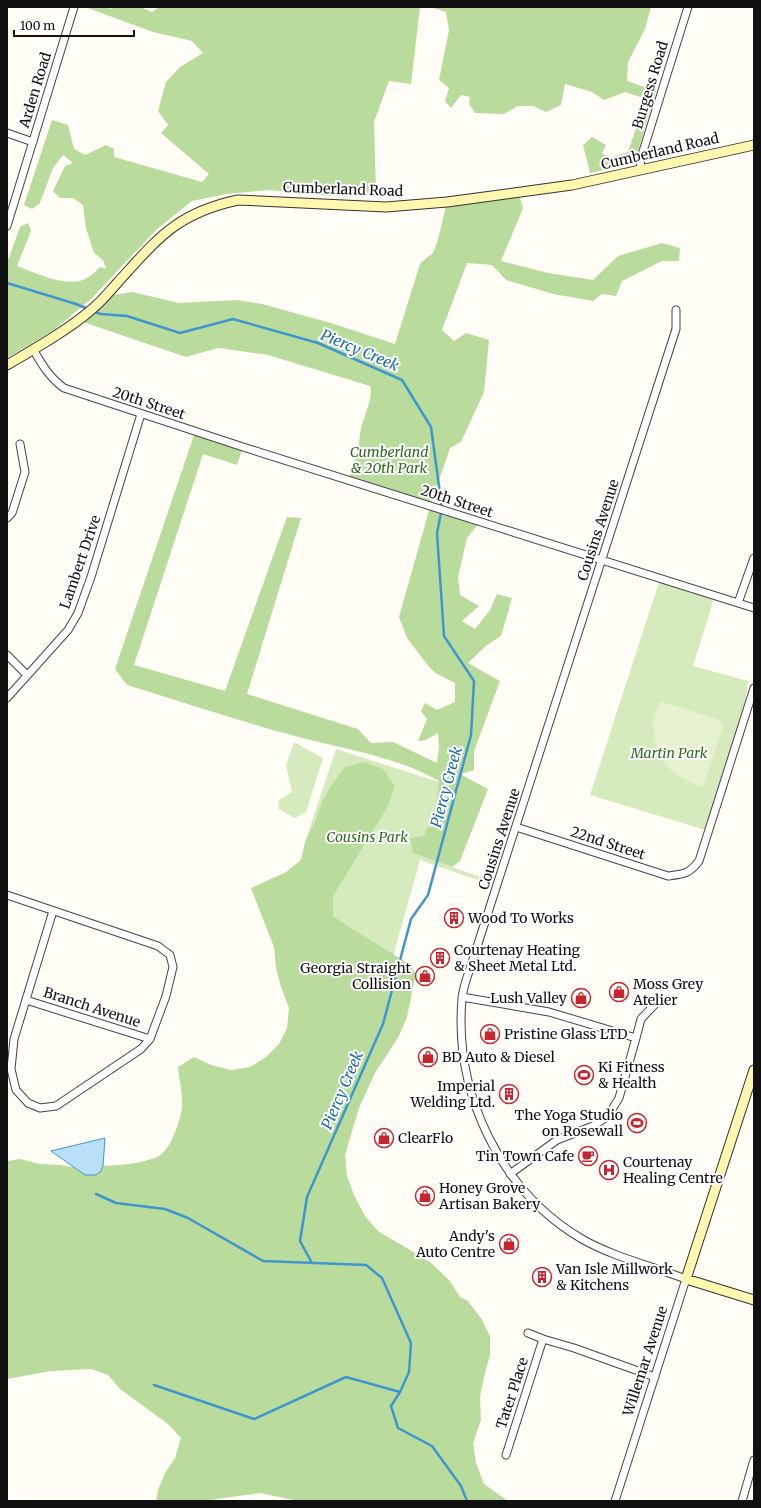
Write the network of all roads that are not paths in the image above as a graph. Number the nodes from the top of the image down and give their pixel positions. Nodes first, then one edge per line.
1 (74, 7) edge
2 (688, 7) edge
3 (7, 133) edge
4 (33, 142) junction
5 (754, 144) edge
6 (642, 170) junction
7 (7, 226) edge
8 (676, 310) dead end
9 (34, 349) junction
10 (7, 365) edge
11 (141, 414) junction
12 (20, 444) dead end
13 (7, 518) edge
14 (754, 558) edge
15 (602, 560) junction
16 (738, 603) junction
17 (754, 608) edge
18 (7, 655) edge
19 (27, 675) junction
20 (754, 688) edge
21 (7, 698) edge
22 (516, 827) junction
23 (7, 895) edge
24 (53, 911) junction
25 (462, 997) junction
26 (26, 1000) junction
27 (658, 1000) dead end
28 (636, 1038) junction
29 (150, 1039) junction
30 (754, 1070) edge
31 (510, 1174) junction
32 (686, 1279) junction
33 (754, 1300) edge
34 (528, 1333) dead end
35 (543, 1339) junction
36 (655, 1377) junction
37 (506, 1455) dead end
38 (754, 1460) edge
39 (615, 1501) edge
40 (742, 1501) edge

1 - 4 street, Arden Road
2 - 6 street, Burgess Road
3 - 4 street
4 - 7 street, Arden Road
5 - 6 street, Cumberland Road
6 - 9 street, Cumberland Road
8 - 15 street, Cousins Avenue
9 - 10 street, Cumberland Road
9 - 11 street, 20th Street
11 - 15 street, 20th Street
11 - 19 street, Lambert Drive
12 - 13 street
14 - 16 street
15 - 16 street, 20th Street
15 - 22 street, Cousins Avenue
16 - 17 street, 20th Street
18 - 19 street
19 - 21 street, Lambert Drive
20 - 22 street, 22nd Street
22 - 25 street, Cousins Avenue
23 - 24 street
24 - 26 street
24 - 29 street
25 - 28 street
25 - 31 street, Cousins Avenue
26 - 29 street, Branch Avenue
26 - 29 street
27 - 28 street
28 - 31 street
30 - 32 street, Willemar Avenue
31 - 32 street, Cousins Avenue
32 - 33 street
32 - 36 street, Willemar Avenue
34 - 35 street
35 - 36 street
35 - 37 street, Tater Place
36 - 39 street, Willemar Avenue
38 - 40 street

